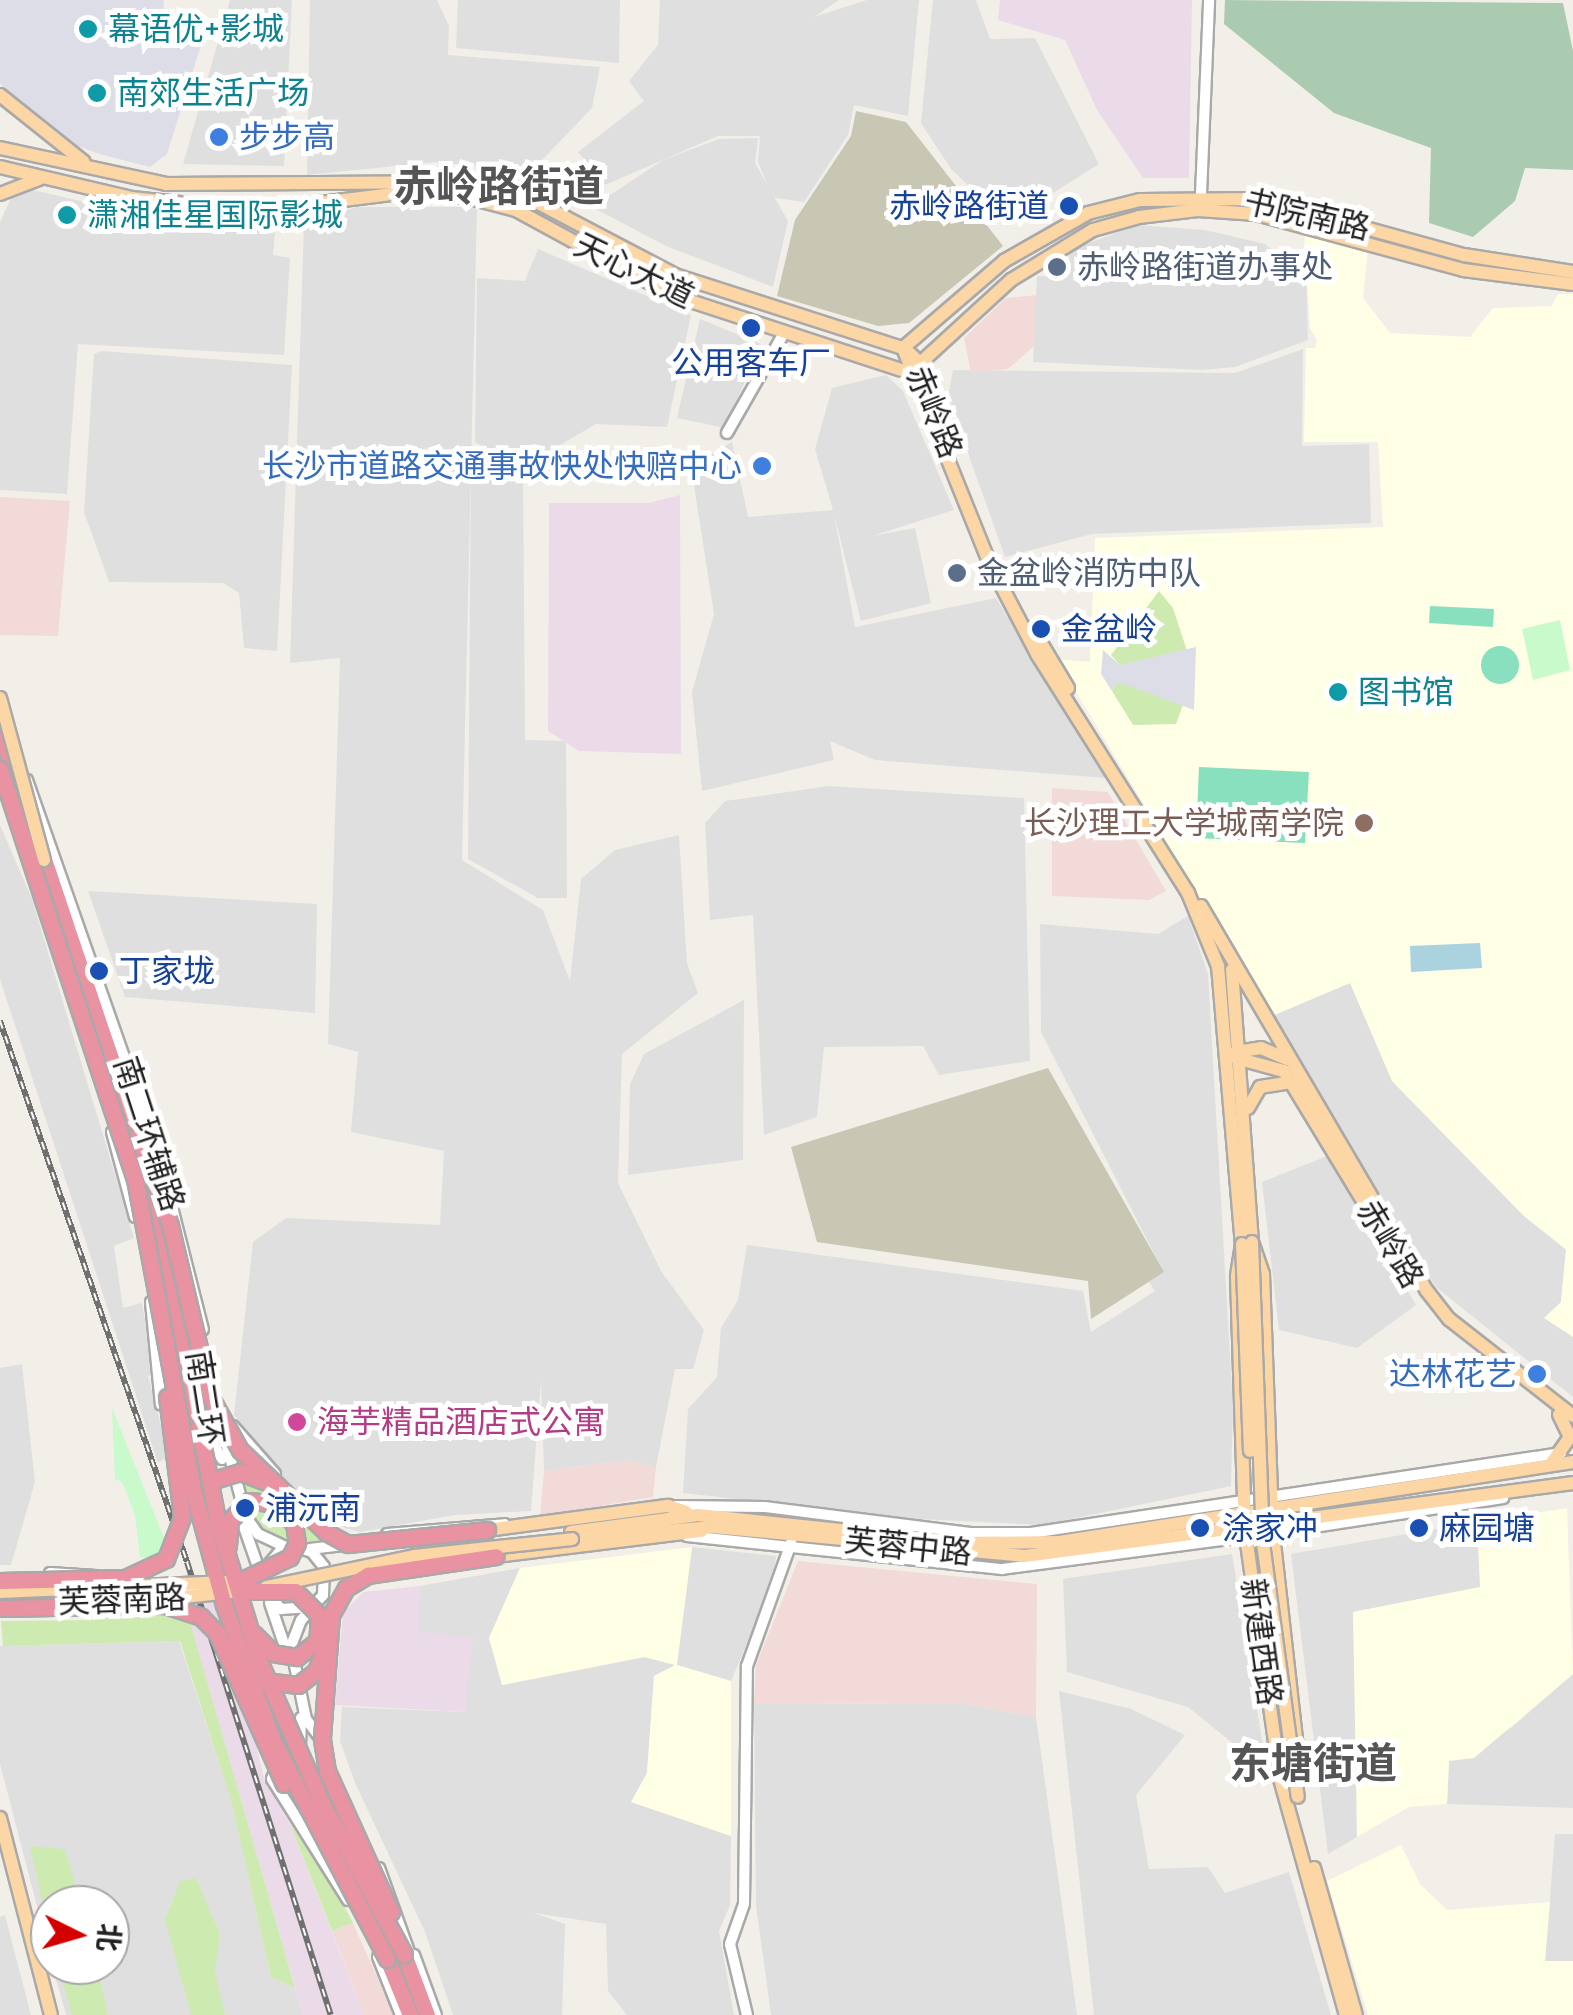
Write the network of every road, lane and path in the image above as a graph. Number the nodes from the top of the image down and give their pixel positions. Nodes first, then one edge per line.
1 (1209, 0) edge
2 (0, 95) edge
3 (0, 148) edge
4 (0, 167) edge
5 (98, 171) junction
6 (58, 180) junction
7 (0, 194) edge
8 (1200, 194) junction
9 (1573, 272) edge
10 (1573, 284) edge
11 (784, 333) junction
12 (903, 348) junction
13 (916, 368) junction
14 (727, 433) dead end
15 (0, 698) edge
16 (0, 709) edge
17 (0, 730) edge
18 (0, 769) edge
19 (0, 789) edge
20 (38, 861) junction
21 (1231, 962) junction
22 (1235, 1057) junction
23 (1288, 1060) junction
24 (1293, 1082) junction
25 (1245, 1120) junction
26 (138, 1135) junction
27 (1247, 1243) junction
28 (160, 1298) junction
29 (216, 1388) junction
30 (1566, 1415) edge
31 (1573, 1426) edge
32 (1568, 1457) edge
33 (1573, 1486) edge
34 (285, 1494) junction
35 (1270, 1498) junction
36 (668, 1512) junction
37 (1245, 1521) junction
38 (202, 1524) junction
39 (526, 1524) junction
40 (1272, 1524) junction
41 (713, 1528) junction
42 (487, 1530) joint
43 (572, 1535) junction
44 (686, 1536) junction
45 (365, 1539) junction
46 (792, 1541) junction
47 (288, 1548) junction
48 (303, 1548) junction
49 (337, 1549) junction
50 (496, 1556) joint
51 (526, 1557) junction
52 (228, 1560) junction
53 (0, 1577) edge
54 (377, 1579) junction
55 (263, 1580) junction
56 (246, 1585) junction
57 (122, 1596) junction
58 (0, 1603) edge
59 (314, 1605) junction
60 (246, 1619) junction
61 (328, 1632) junction
62 (239, 1651) junction
63 (1293, 1798) junction
64 (0, 1818) edge
65 (0, 1848) edge
66 (342, 1871) junction
67 (406, 1947) junction
68 (382, 1958) junction
69 (407, 1984) junction
70 (48, 2015) edge
71 (402, 2015) edge
72 (410, 2015) edge
73 (427, 2015) edge
74 (436, 2015) edge
75 (747, 2015) edge
76 (1346, 2015) edge
77 (1356, 2015) edge

1 - 8 street
2 - 5 main road
3 - 5 main road, 天心大道
4 - 6 main road, 天心大道
5 - 12 main road, 天心大道
6 - 7 main road
6 - 11 main road, 天心大道
8 - 9 main road, 书院南路
8 - 12 main road, 书院南路
10 - 13 main road, 书院南路
11 - 13 main road, 天心大道
11 - 14 street
12 - 13 main road, 赤岭路
13 - 21 main road, 赤岭路
13 - 22 main road, 赤岭路
15 - 20 main road, bridge
16 - 29 street, 南二环辅路
17 - 20 highway, 南二环, bridge
18 - 20 highway, 南二环, bridge
19 - 20 main road, bridge
19 - 55 street, 南二环辅路
20 - 26 highway, 南二环
20 - 28 highway, 南二环, bridge
21 - 22 main road, 新建西路
21 - 23 main road, 赤岭路
22 - 23 main road
22 - 24 main road
22 - 25 main road, 新建西路
22 - 27 main road, 新建西路
23 - 30 main road, 赤岭路
24 - 25 main road
24 - 30 main road, 赤岭路
25 - 27 main road, 新建西路
26 - 34 highway, bridge
26 - 52 highway, 南二环, bridge
27 - 35 main road, 新建西路
27 - 37 main road, 新建西路
27 - 63 main road, 新建西路, bridge
28 - 38 highway, 南二环, bridge
28 - 53 highway, bridge
29 - 47 street, 南二环辅路
29 - 49 street
30 - 31 main road, 赤岭路
30 - 32 main road
32 - 35 street
32 - 40 main road, 芙蓉中路
33 - 40 main road, 芙蓉中路
34 - 38 highway, bridge
34 - 42 highway, bridge
35 - 37 street
35 - 40 main road, 新建西路
36 - 37 street
36 - 37 main road, 芙蓉中路
36 - 39 main road
36 - 43 main road
37 - 40 main road, 芙蓉中路
37 - 46 main road, 芙蓉中路
37 - 63 main road, 新建西路
38 - 62 highway, 南二环, bridge
39 - 42 main road
39 - 45 street
40 - 63 main road, 新建西路
41 - 43 main road, 芙蓉中路
41 - 44 main road
41 - 46 main road, 芙蓉中路
43 - 56 main road, 芙蓉中路, bridge
44 - 46 street
44 - 51 main road
45 - 49 street
45 - 54 street
46 - 75 street
47 - 48 street
47 - 55 street
48 - 49 street
48 - 59 street
50 - 51 main road
50 - 61 highway, bridge
51 - 54 street
52 - 56 highway, bridge
52 - 60 highway, 南二环, bridge
53 - 57 street
54 - 59 street
55 - 56 street
55 - 59 street
55 - 68 street, 南二环辅路
56 - 57 street, bridge
56 - 58 main road, 芙蓉南路, bridge
56 - 60 highway, bridge
57 - 58 street
57 - 58 street
58 - 66 highway, bridge
59 - 67 street
60 - 67 highway, 南二环, bridge
61 - 62 highway, bridge
61 - 67 highway, bridge
62 - 66 highway, 南二环, bridge
63 - 76 main road, 新建西路
63 - 77 main road, 新建西路
64 - 70 main road
65 - 70 main road
66 - 68 highway, 南二环, bridge
67 - 69 highway, 南二环
67 - 74 street
68 - 69 highway, 南二环
68 - 71 street, 南二环辅路
69 - 72 highway, 南二环
69 - 73 highway, 南二环

